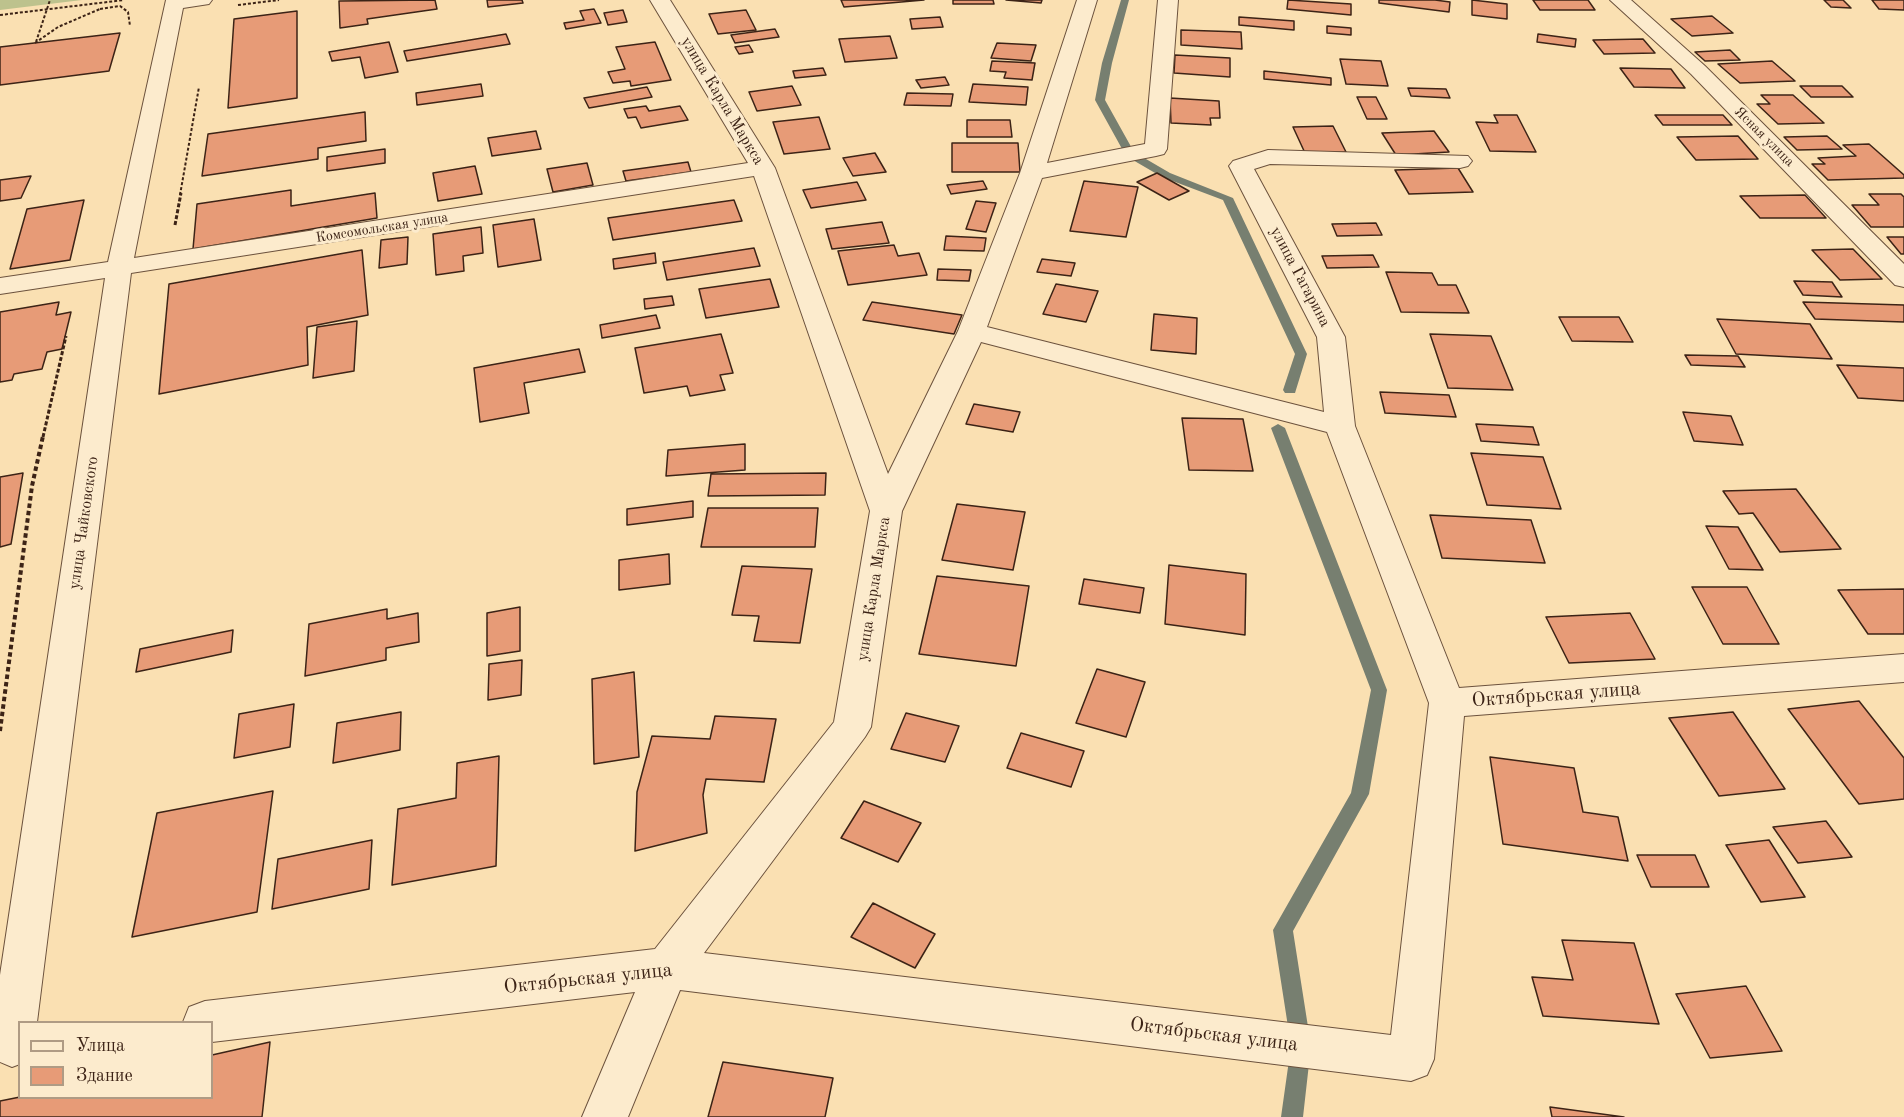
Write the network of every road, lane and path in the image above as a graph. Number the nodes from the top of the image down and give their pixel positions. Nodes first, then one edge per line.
1 (50, 0) edge
2 (100, 0) edge
3 (124, 0) edge
4 (279, 0) edge
5 (660, 0) edge
6 (1087, 0) edge
7 (1168, 0) edge
8 (1620, 0) edge
9 (108, 2) junction
10 (188, 2) edge
11 (235, 5) dead end
12 (46, 9) junction
13 (0, 15) edge
14 (200, 77) dead end
15 (1460, 161) dead end
16 (763, 168) junction
17 (1032, 172) junction
18 (169, 261) junction
19 (118, 269) junction
20 (1904, 279) edge
21 (0, 286) edge
22 (972, 331) junction
23 (1340, 426) junction
24 (886, 511) junction
25 (1904, 668) edge
26 (1447, 703) junction
27 (667, 968) junction
28 (213, 1022) edge
29 (11, 1046) edge
30 (605, 1117) edge

1 - 12 path
2 - 9 path
3 - 9 path
4 - 11 path
5 - 16 street, улица Карла Маркса
6 - 17 street
7 - 17 street
8 - 20 street, Ясная улица
9 - 12 path
9 - 12 path
10 - 19 street, улица Чайковского
12 - 13 path
14 - 18 path
15 - 23 street, улица Гагарина
16 - 18 street, Комсомольская улица
16 - 24 street, улица Карла Маркса
17 - 22 street
18 - 19 street, Комсомольская улица
19 - 21 street, Комсомольская улица
19 - 29 street, улица Чайковского
22 - 23 street
22 - 24 street
23 - 26 street, улица Гагарина
24 - 27 street, улица Карла Маркса
25 - 26 street, Октябрьская улица
26 - 27 street, Октябрьская улица
27 - 28 street, Октябрьская улица
27 - 30 street, улица Карла Маркса

